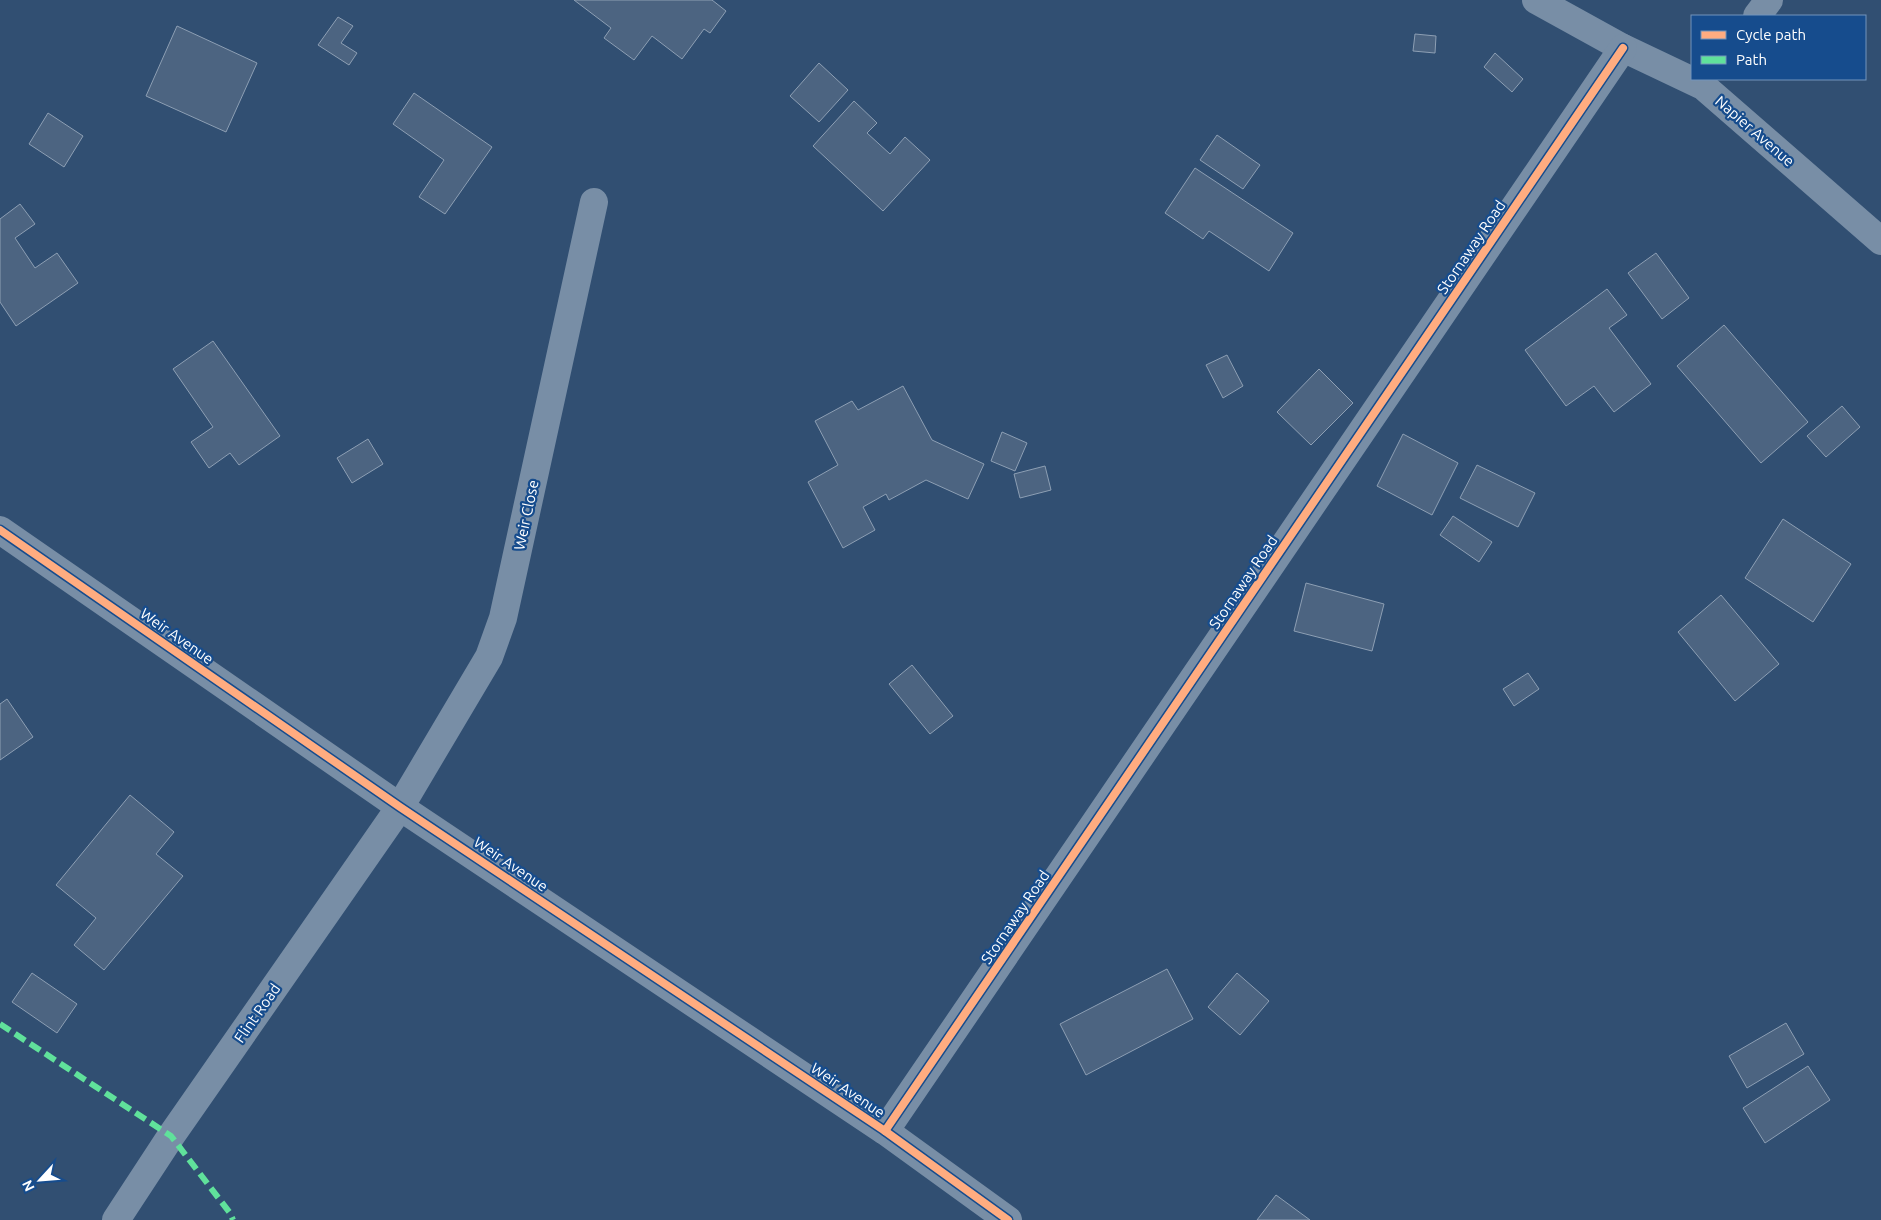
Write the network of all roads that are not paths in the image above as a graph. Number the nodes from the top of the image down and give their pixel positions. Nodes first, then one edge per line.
1 (1536, 0) edge
2 (1769, 0) edge
3 (1758, 15) edge
4 (1623, 48) junction
5 (1691, 76) edge
6 (1706, 82) edge
7 (594, 202) dead end
8 (1881, 241) edge
9 (0, 530) edge
10 (400, 807) junction
11 (885, 1131) junction
12 (116, 1220) edge
13 (1008, 1220) edge

1 - 4 street, Napier Avenue
2 - 3 street
4 - 5 street, Napier Avenue
4 - 11 street, Stornaway Road
6 - 8 street, Napier Avenue
7 - 10 street, Weir Close
9 - 10 street, Weir Avenue
10 - 11 street, Weir Avenue
10 - 12 street, Flint Road
11 - 13 street, Weir Avenue

